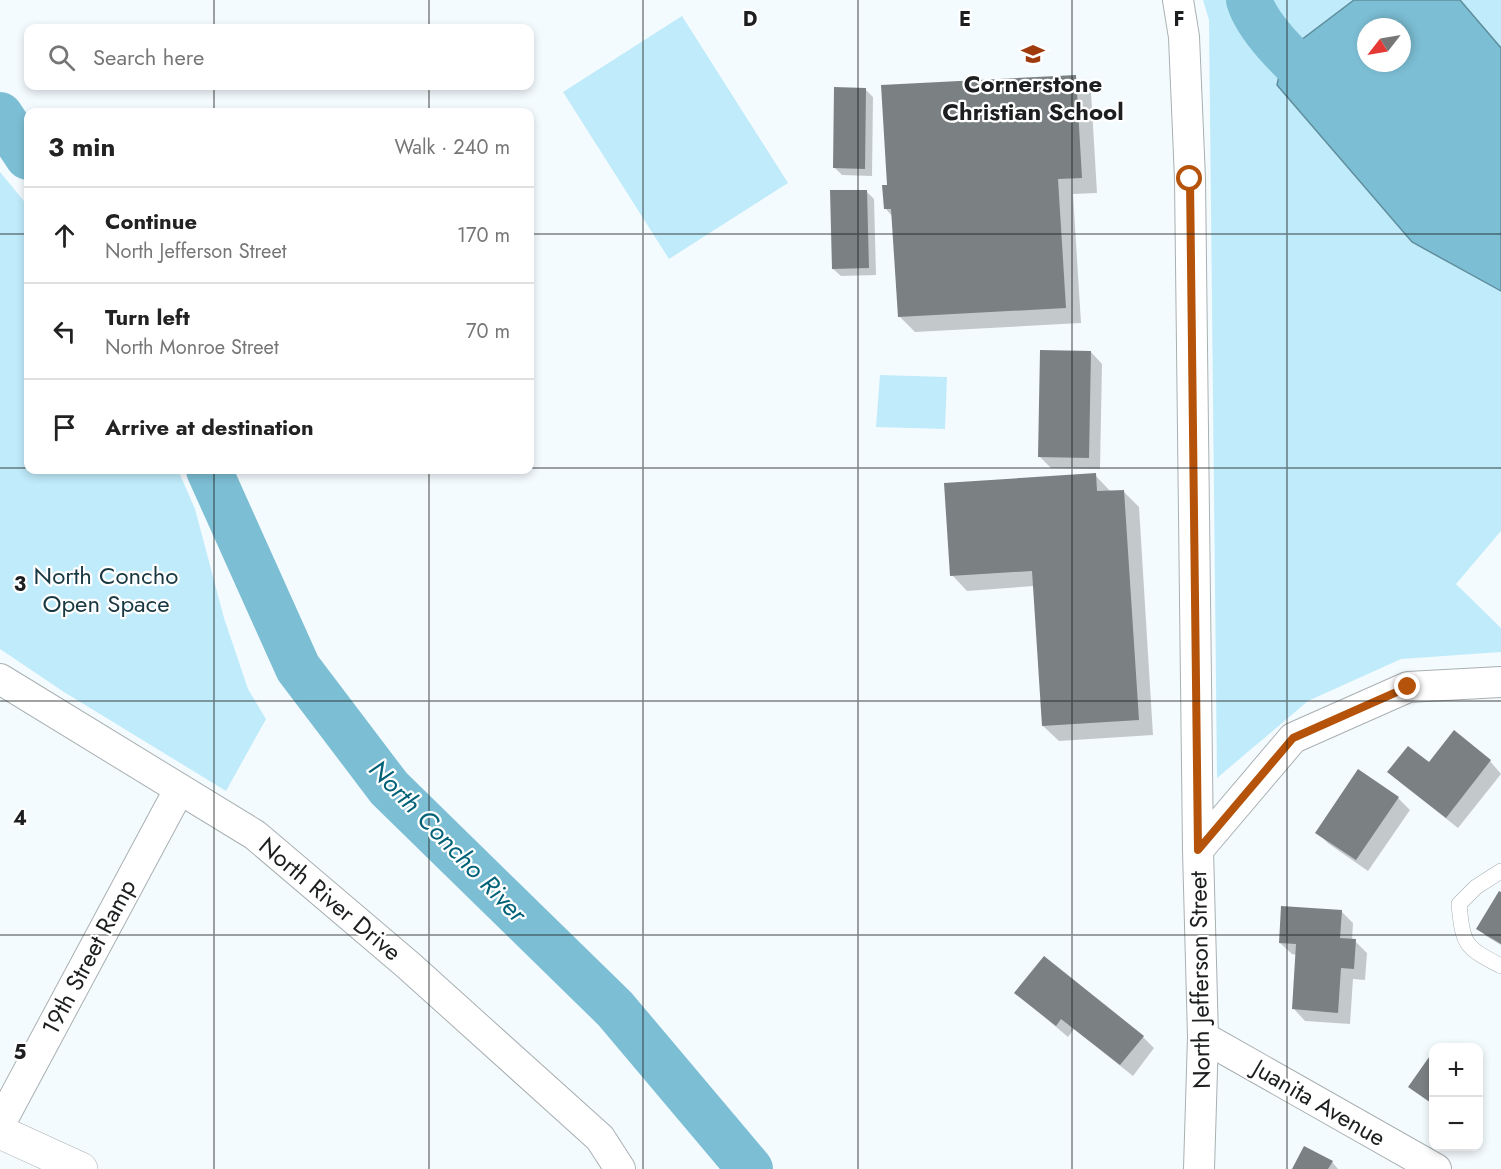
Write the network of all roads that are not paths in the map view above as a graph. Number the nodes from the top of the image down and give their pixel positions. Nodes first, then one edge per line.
1 (1178, 0) edge
2 (0, 679) edge
3 (1501, 682) edge
4 (179, 790) junction
5 (1198, 850) junction
6 (1501, 871) edge
7 (1501, 966) edge
8 (1203, 1037) junction
9 (0, 1124) edge
10 (0, 1132) edge
11 (81, 1169) edge
12 (620, 1169) edge
13 (1199, 1169) edge
14 (1436, 1169) edge

1 - 5 street, North Jefferson Street
2 - 4 street, North River Drive
3 - 5 street
4 - 9 street, 19th Street Ramp
4 - 12 street, North River Drive
5 - 8 street, North Jefferson Street
6 - 7 lane
8 - 13 street, North Jefferson Street
8 - 14 street, Juanita Avenue
10 - 11 street

